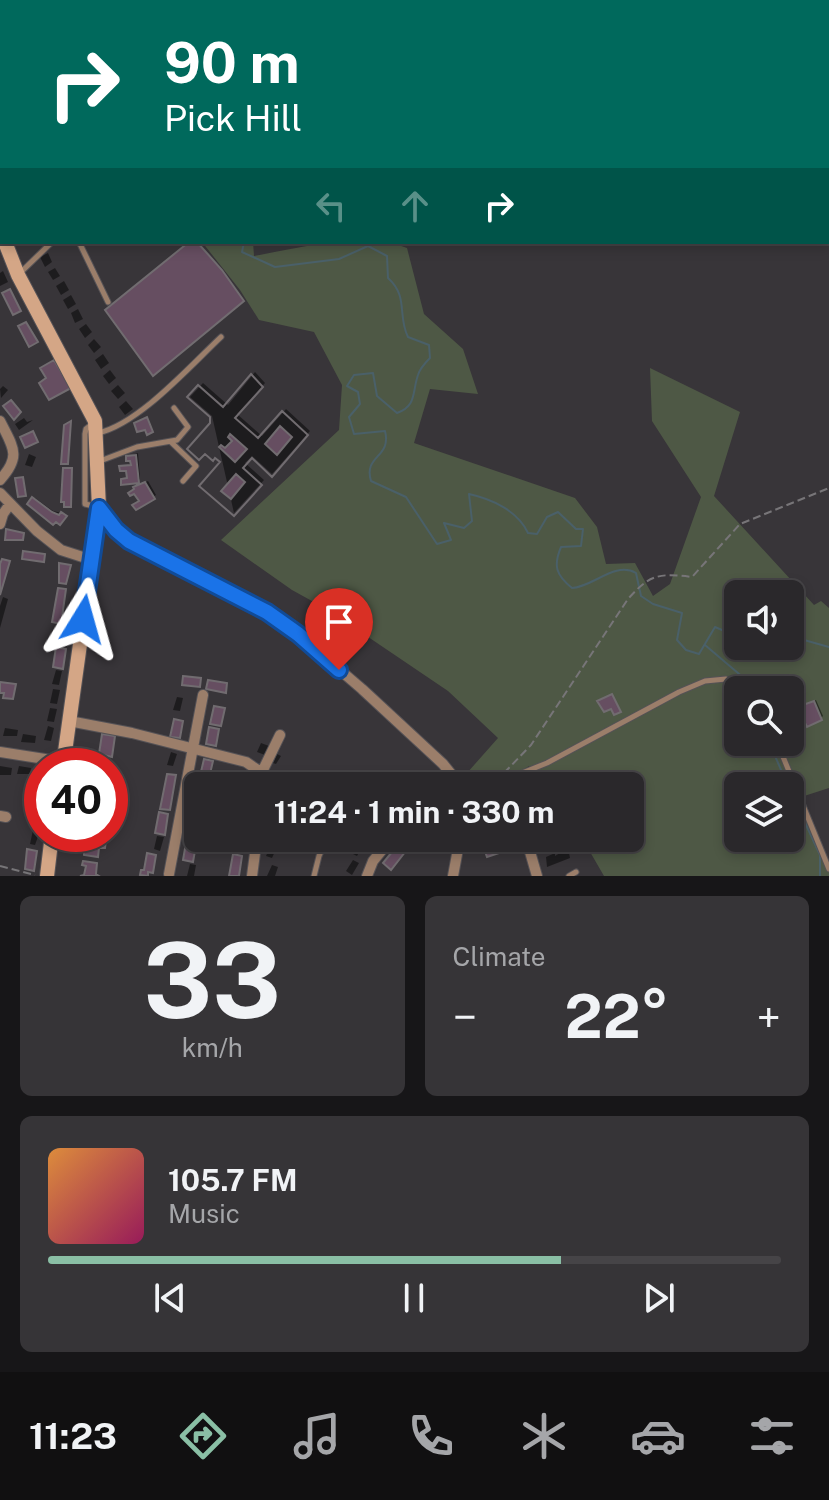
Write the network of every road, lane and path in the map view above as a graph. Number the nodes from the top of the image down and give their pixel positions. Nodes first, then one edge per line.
1 (50, 244) edge
2 (80, 244) edge
3 (4, 251) edge
4 (18, 275) junction
5 (108, 302) dead end
6 (221, 337) dead end
7 (174, 408) dead end
8 (0, 421) edge
9 (96, 428) junction
10 (171, 442) junction
11 (99, 462) junction
12 (0, 480) edge
13 (183, 481) dead end
14 (829, 488) edge
15 (0, 493) edge
16 (10, 504) junction
17 (99, 508) junction
18 (0, 524) edge
19 (92, 560) junction
20 (724, 679) edge
21 (203, 695) dead end
22 (69, 721) junction
23 (280, 735) dead end
24 (65, 748) edge
25 (192, 750) junction
26 (0, 752) edge
27 (783, 756) edge
28 (24, 757) edge
29 (262, 772) joint
30 (450, 772) edge
31 (505, 772) edge
32 (525, 772) edge
33 (50, 852) edge
34 (255, 852) edge
35 (321, 852) edge
36 (379, 852) edge
37 (457, 852) edge
38 (528, 852) edge
39 (0, 866) edge
40 (829, 869) edge
41 (576, 872) dead end
42 (169, 874) edge
43 (40, 876) edge
44 (47, 876) edge
45 (252, 876) edge
46 (314, 876) edge
47 (367, 876) edge
48 (453, 876) edge
49 (537, 876) edge
50 (569, 876) edge

1 - 4 lane
2 - 5 lane
3 - 4 street
4 - 9 street
6 - 9 lane
7 - 10 lane
8 - 12 street
9 - 11 street
9 - 17 lane
10 - 11 lane
10 - 13 lane
11 - 17 street
14 - 31 path
15 - 16 street
16 - 18 street
16 - 19 street
17 - 19 street
17 - 30 street
19 - 22 street
20 - 32 lane
21 - 25 street
22 - 24 street
22 - 25 street
23 - 29 street
25 - 29 street
25 - 42 street
26 - 28 street
27 - 40 lane
33 - 44 street
34 - 45 street
35 - 46 lane
36 - 47 street
37 - 48 street
38 - 49 street
39 - 43 path
41 - 50 lane

